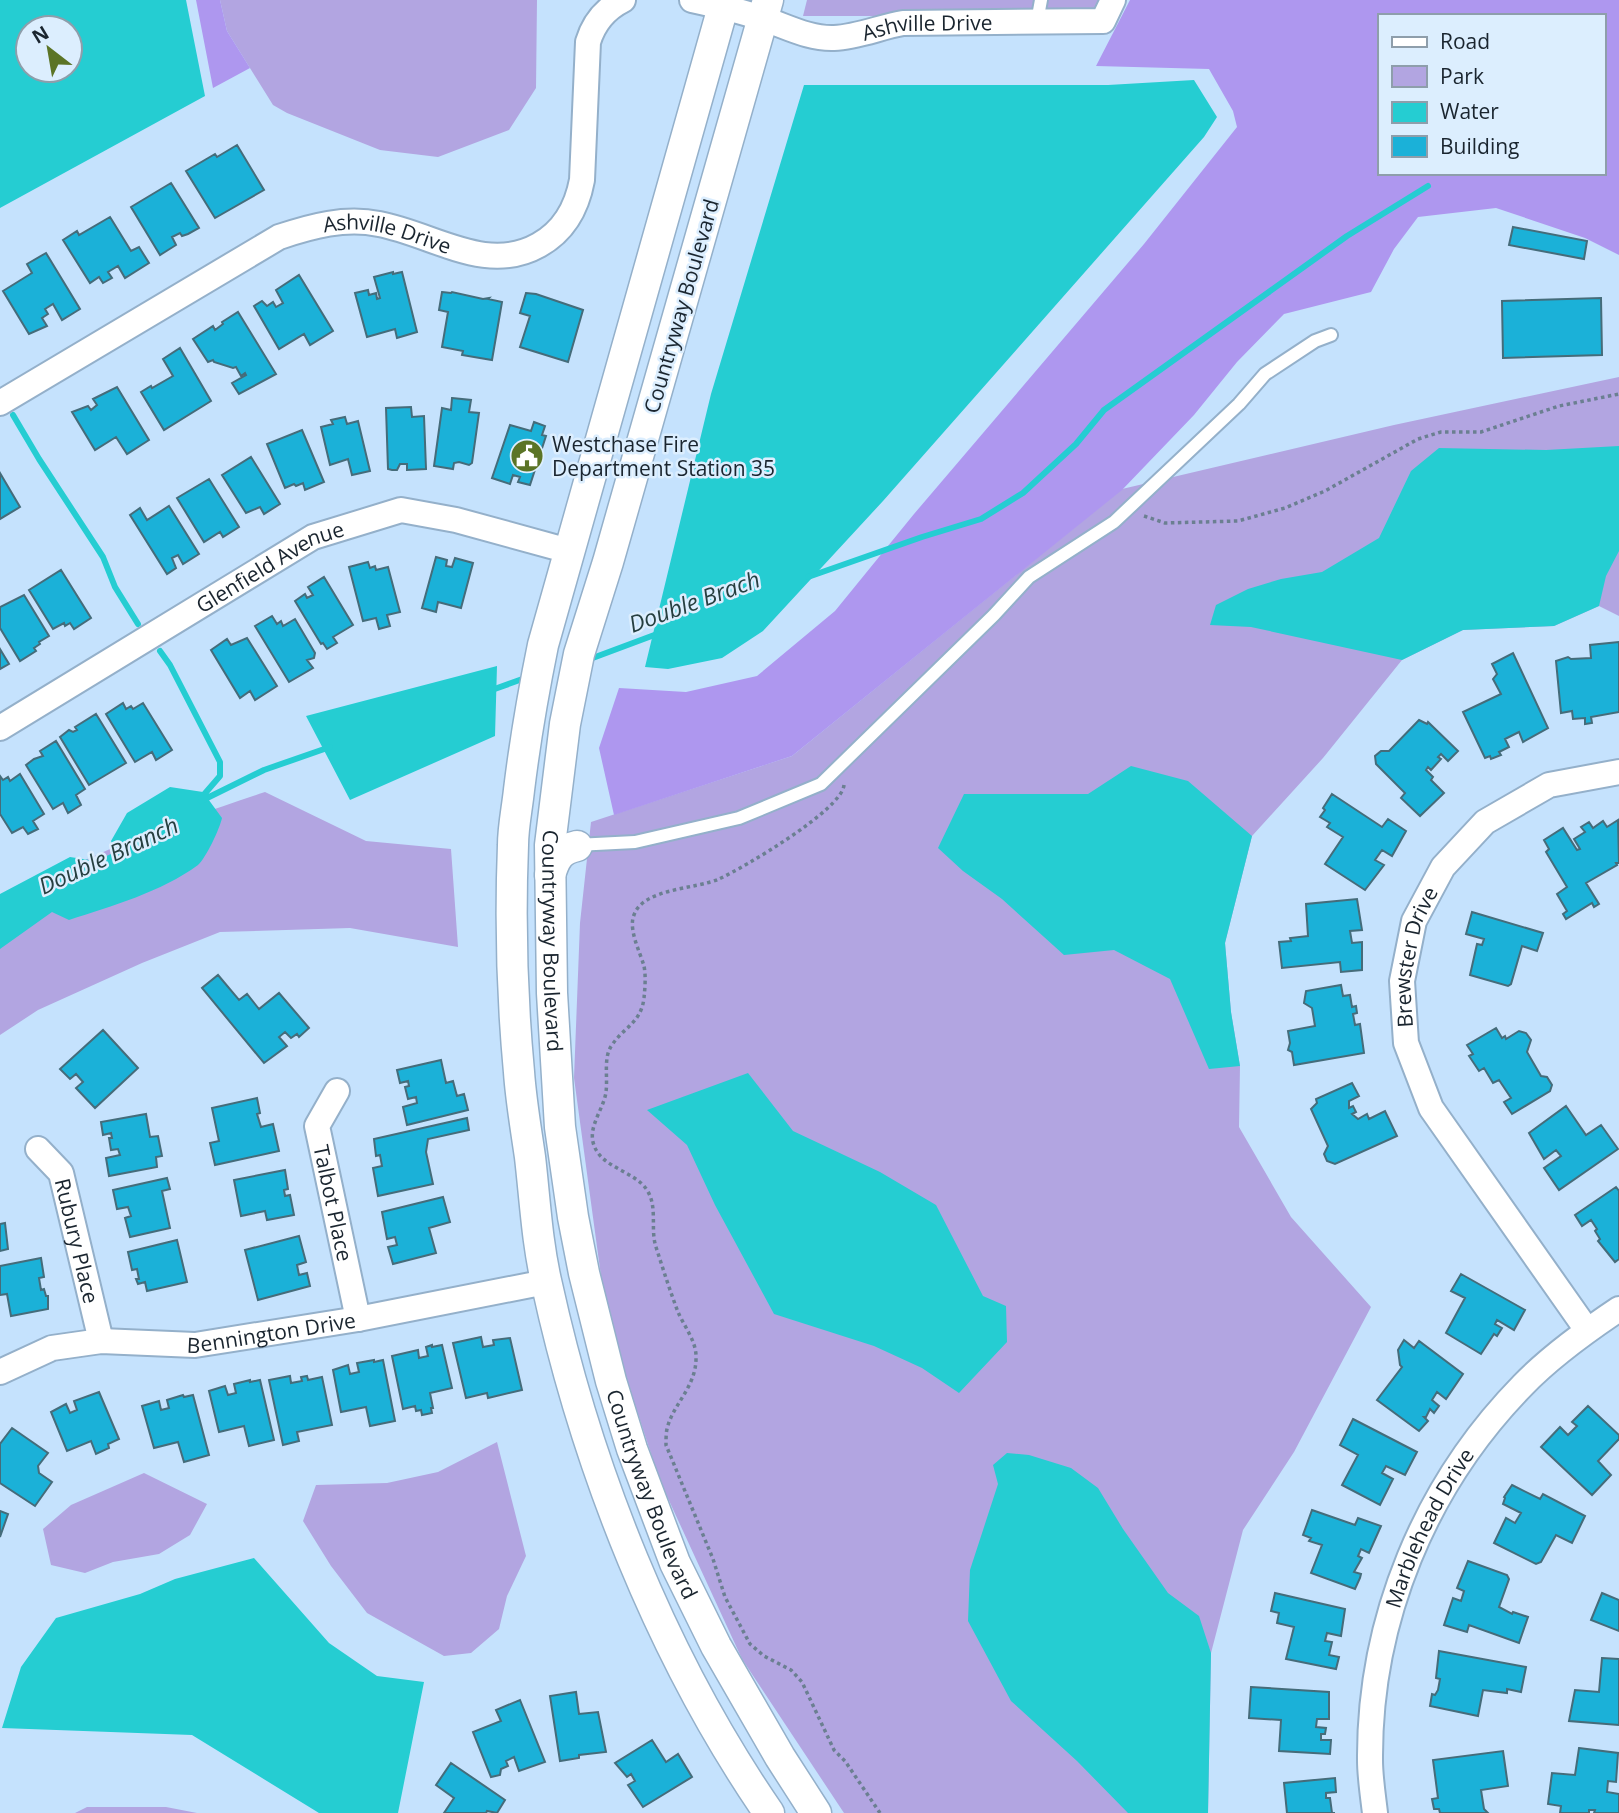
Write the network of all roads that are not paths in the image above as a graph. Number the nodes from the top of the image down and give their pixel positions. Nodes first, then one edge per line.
1 (623, 0) edge
2 (692, 0) edge
3 (1114, 0) edge
4 (724, 3) edge
5 (765, 9) edge
6 (1039, 11) edge
7 (1331, 335) dead end
8 (0, 403) edge
9 (569, 551) junction
10 (608, 562) junction
11 (0, 728) edge
12 (1619, 772) edge
13 (555, 808) junction
14 (577, 846) junction
15 (551, 875) junction
16 (337, 1091) dead end
17 (38, 1150) dead end
18 (584, 1273) junction
19 (546, 1282) junction
20 (1619, 1309) edge
21 (358, 1319) junction
22 (1587, 1330) junction
23 (101, 1341) junction
24 (0, 1372) edge
25 (769, 1813) edge
26 (816, 1813) edge
27 (1375, 1813) edge

1 - 8 street, Ashville Drive
2 - 4 street, Ashville Drive
3 - 6 street, Ashville Drive
4 - 5 street, Ashville Drive
4 - 9 street, Countryway Boulevard
5 - 6 street, Ashville Drive
5 - 10 street, Countryway Boulevard
7 - 14 lane
9 - 10 street
9 - 11 street, Glenfield Avenue
9 - 19 street, Countryway Boulevard
10 - 13 street, Countryway Boulevard
12 - 22 street, Brewster Drive
13 - 14 lane
13 - 15 street, Countryway Boulevard
14 - 15 street
15 - 18 street, Countryway Boulevard
16 - 21 street, Talbot Place
17 - 23 street, Rubury Place
18 - 19 street
18 - 26 street, Countryway Boulevard
19 - 21 street, Bennington Drive
19 - 25 street, Countryway Boulevard
20 - 22 street, Marblehead Drive
21 - 23 street, Bennington Drive
22 - 27 street, Marblehead Drive
23 - 24 street, Bennington Drive

